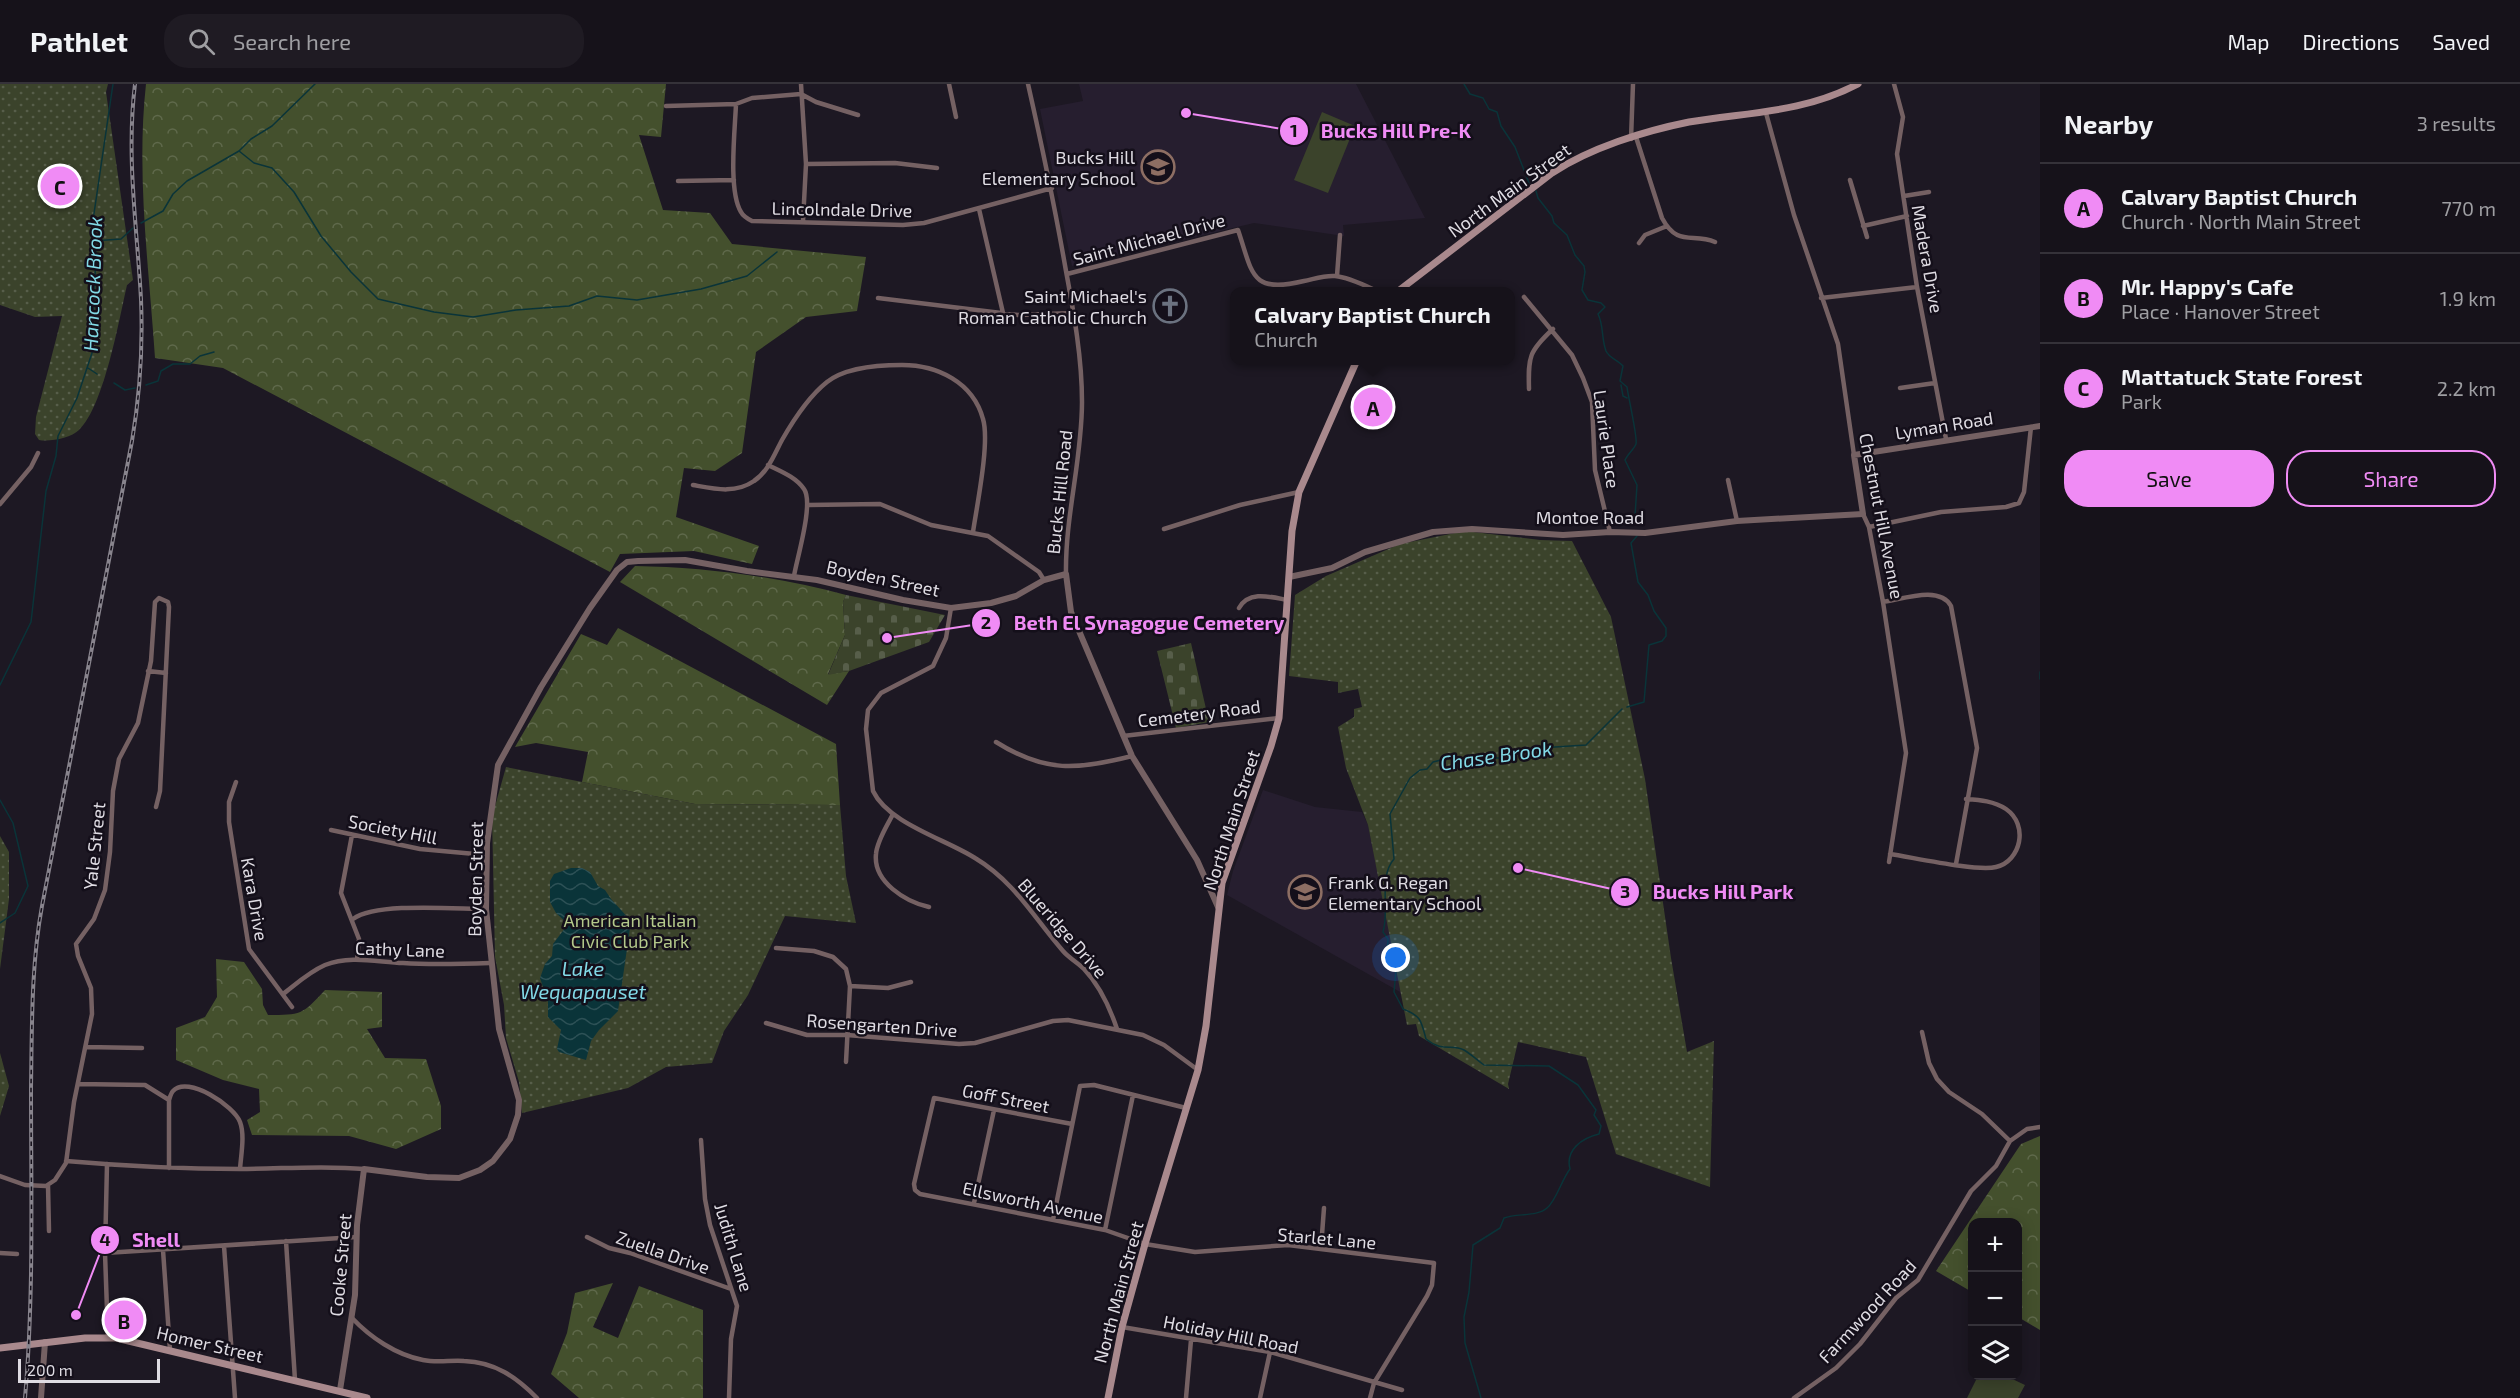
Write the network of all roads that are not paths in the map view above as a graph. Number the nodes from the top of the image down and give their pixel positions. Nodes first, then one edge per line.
1 (801, 84) edge
2 (949, 84) edge
3 (1028, 84) edge
4 (1634, 84) edge
5 (1858, 84) edge
6 (1894, 84) edge
7 (801, 94) junction
8 (736, 104) junction
9 (666, 106) dead end
10 (1766, 113) junction
11 (858, 115) dead end
12 (956, 117) dead end
13 (1633, 138) junction
14 (806, 164) junction
15 (937, 168) dead end
16 (734, 180) junction
17 (1850, 180) dead end
18 (678, 181) dead end
19 (1052, 188) junction
20 (1929, 192) dead end
21 (1904, 196) junction
22 (979, 209) junction
23 (1907, 216) junction
24 (804, 221) junction
25 (1667, 226) junction
26 (1863, 226) junction
27 (1340, 235) dead end
28 (1867, 237) dead end
29 (1715, 242) dead end
30 (1639, 243) dead end
31 (1067, 274) junction
32 (1337, 276) junction
33 (1368, 287) edge
34 (1402, 287) edge
35 (1917, 287) junction
36 (1524, 297) dead end
37 (878, 298) dead end
38 (1821, 298) junction
39 (1003, 313) junction
40 (1074, 313) junction
41 (1552, 329) junction
42 (1355, 365) edge
43 (1935, 382) junction
44 (1529, 388) dead end
45 (1900, 388) dead end
46 (2040, 426) edge
47 (2031, 427) junction
48 (1946, 439) junction
49 (38, 453) dead end
50 (1854, 455) junction
51 (768, 465) junction
52 (1728, 480) dead end
53 (693, 485) dead end
54 (1299, 492) junction
55 (0, 504) edge
56 (808, 505) junction
57 (1863, 514) junction
58 (1737, 521) junction
59 (1869, 527) junction
60 (1164, 529) dead end
61 (973, 532) junction
62 (1610, 532) junction
63 (1066, 573) junction
64 (794, 576) junction
65 (1289, 577) junction
66 (1044, 580) junction
67 (1287, 600) junction
68 (1883, 602) junction
69 (951, 608) junction
70 (1239, 608) dead end
71 (148, 671) junction
72 (166, 673) junction
73 (1279, 718) junction
74 (1123, 736) junction
75 (996, 742) dead end
76 (1132, 756) junction
77 (236, 782) dead end
78 (1966, 799) junction
79 (156, 807) dead end
80 (893, 814) junction
81 (331, 830) dead end
82 (352, 835) junction
83 (1890, 854) junction
84 (486, 855) junction
85 (1889, 862) dead end
86 (1956, 864) junction
87 (929, 907) dead end
88 (1218, 908) junction
89 (486, 909) junction
90 (352, 919) junction
91 (776, 948) dead end
92 (357, 960) junction
93 (491, 963) junction
94 (911, 982) dead end
95 (850, 986) junction
96 (283, 994) junction
97 (291, 1007) dead end
98 (766, 1023) dead end
99 (1117, 1029) junction
100 (1922, 1032) dead end
101 (847, 1035) junction
102 (86, 1047) junction
103 (142, 1048) dead end
104 (846, 1062) dead end
105 (1198, 1070) junction
106 (78, 1084) junction
107 (1133, 1095) junction
108 (169, 1100) junction
109 (1186, 1108) junction
110 (994, 1110) junction
111 (1072, 1124) junction
112 (2040, 1127) edge
113 (701, 1140) dead end
114 (2010, 1141) junction
115 (66, 1161) junction
116 (107, 1164) junction
117 (169, 1168) junction
118 (240, 1169) junction
119 (364, 1169) junction
120 (0, 1176) edge
121 (48, 1185) junction
122 (915, 1190) joint
123 (974, 1203) junction
124 (1324, 1208) dead end
125 (1053, 1220) junction
126 (1105, 1230) junction
127 (49, 1231) dead end
128 (356, 1237) junction
129 (587, 1237) dead end
130 (285, 1241) junction
131 (1145, 1244) junction
132 (225, 1246) junction
133 (1321, 1248) junction
134 (163, 1250) junction
135 (0, 1253) edge
136 (105, 1253) junction
137 (17, 1254) dead end
138 (731, 1289) junction
139 (351, 1318) junction
140 (1122, 1327) junction
141 (108, 1338) junction
142 (1191, 1340) junction
143 (45, 1342) junction
144 (0, 1348) edge
145 (170, 1350) junction
146 (1270, 1352) junction
147 (233, 1364) junction
148 (295, 1380) junction
149 (1374, 1383) junction
150 (1402, 1390) dead end
151 (340, 1394) edge
152 (41, 1398) edge
153 (236, 1398) edge
154 (368, 1398) edge
155 (537, 1398) edge
156 (729, 1398) edge
157 (1108, 1398) edge
158 (1186, 1398) edge
159 (1260, 1398) edge
160 (1370, 1398) edge
161 (1794, 1398) edge

1 - 7 street
2 - 12 street
3 - 19 street, Bucks Hill Road
4 - 13 street
5 - 10 main road, North Main Street
6 - 21 street, Madera Drive
7 - 8 street
7 - 11 street
7 - 14 street
8 - 9 street
8 - 16 street, Lincolndale Drive
10 - 13 main road, North Main Street
10 - 38 street, Chestnut Hill Avenue
13 - 25 street
13 - 34 main road, North Main Street
14 - 15 street
14 - 24 street
16 - 18 street
16 - 24 street, Lincolndale Drive
17 - 26 street
19 - 22 street, Lincolndale Drive
19 - 31 street, Bucks Hill Road
20 - 21 street
21 - 23 street, Madera Drive
22 - 24 street, Lincolndale Drive
22 - 39 street
23 - 26 street
23 - 35 street, Madera Drive
25 - 29 street
25 - 30 street
26 - 28 street
27 - 32 street
31 - 32 street, Saint Michael Drive
31 - 40 street, Bucks Hill Road
32 - 33 street
35 - 38 street
35 - 43 street, Madera Drive
36 - 41 street, Laurie Place
37 - 39 street
38 - 50 street, Chestnut Hill Avenue
39 - 40 street
40 - 63 street, Bucks Hill Road
41 - 44 street
41 - 62 street, Laurie Place
42 - 54 main road, North Main Street
43 - 45 street
43 - 48 street, Madera Drive
46 - 47 street, Lyman Road
47 - 48 street, Lyman Road
47 - 59 street
48 - 50 street, Lyman Road
49 - 55 street
50 - 57 street, Chestnut Hill Avenue
51 - 53 street
51 - 56 street
51 - 61 street
52 - 58 street
54 - 60 street
54 - 65 main road, North Main Street
56 - 61 street
56 - 64 street
57 - 58 street, Montoe Road
57 - 59 street, Chestnut Hill Avenue
58 - 62 street, Montoe Road
59 - 68 street, Chestnut Hill Avenue
61 - 66 street
62 - 65 street, Montoe Road
63 - 66 street, Boyden Street
63 - 74 street, Bucks Hill Road
64 - 69 street, Boyden Street
64 - 84 street, Boyden Street
65 - 67 main road, North Main Street
66 - 69 street, Boyden Street
67 - 70 street
67 - 73 main road, North Main Street
68 - 78 street
68 - 83 street, Chestnut Hill Avenue
69 - 80 street
71 - 72 street
71 - 72 street, Yale Street
71 - 102 street, Yale Street
72 - 79 street, Yale Street
73 - 74 street, Cemetery Road
73 - 88 main road, North Main Street
74 - 76 street, Bucks Hill Road
75 - 76 street
76 - 88 street, Bucks Hill Road
77 - 96 street, Kara Drive
78 - 86 street
78 - 86 street
80 - 87 street
80 - 99 street, Blueridge Drive
81 - 82 street, Society Hill
82 - 84 street, Society Hill
82 - 90 street
83 - 85 street, Chestnut Hill Avenue
83 - 86 street
84 - 89 street, Boyden Street
88 - 105 main road, North Main Street
89 - 90 street
89 - 93 street, Boyden Street
90 - 92 street
91 - 95 street
92 - 93 street, Cathy Lane
92 - 96 street, Cathy Lane
93 - 119 street, Boyden Street
94 - 95 street
95 - 101 street
96 - 97 street, Kara Drive
98 - 101 street, Rosengarten Drive
99 - 101 street, Rosengarten Drive
99 - 105 street, Rosengarten Drive
100 - 114 street
101 - 104 street
102 - 103 street
102 - 106 street, Yale Street
105 - 109 main road, North Main Street
106 - 108 street
106 - 115 street, Yale Street
107 - 109 street
107 - 111 street
107 - 126 street
108 - 117 street
108 - 118 street
109 - 131 main road, North Main Street
110 - 111 street, Goff Street
110 - 122 street, Goff Street
110 - 123 street
111 - 125 street
112 - 114 street
113 - 138 street, Judith Lane
114 - 161 street, Farmwood Road
115 - 116 street, Boyden Street
115 - 121 street
116 - 117 street, Boyden Street
116 - 136 street
117 - 118 street, Boyden Street
118 - 119 street, Boyden Street
119 - 128 street, Cooke Street
120 - 121 street
121 - 127 street
122 - 123 street, Ellsworth Avenue
123 - 125 street, Ellsworth Avenue
124 - 133 street
125 - 126 street, Ellsworth Avenue
126 - 131 street, Ellsworth Avenue
128 - 130 street
128 - 139 street, Cooke Street
129 - 138 street, Zuella Drive
130 - 132 street
130 - 148 street
131 - 133 street, Starlet Lane
131 - 140 main road, North Main Street
132 - 134 street
132 - 147 street
133 - 149 street, Starlet Lane
134 - 136 street
134 - 145 street
135 - 137 street
136 - 141 street
138 - 156 street, Judith Lane
139 - 151 street, Cooke Street
139 - 155 street
140 - 142 street, Holiday Hill Road
140 - 157 main road, North Main Street
141 - 143 main road, Homer Street
141 - 145 main road, Homer Street
142 - 146 street, Holiday Hill Road
142 - 158 street
143 - 144 main road, Homer Street
143 - 152 street
145 - 147 main road, Homer Street
146 - 149 street, Holiday Hill Road
146 - 159 street
147 - 148 main road, Homer Street
147 - 153 street
148 - 151 main road, Homer Street
149 - 150 street, Holiday Hill Road
149 - 160 street
151 - 154 main road, Homer Street

